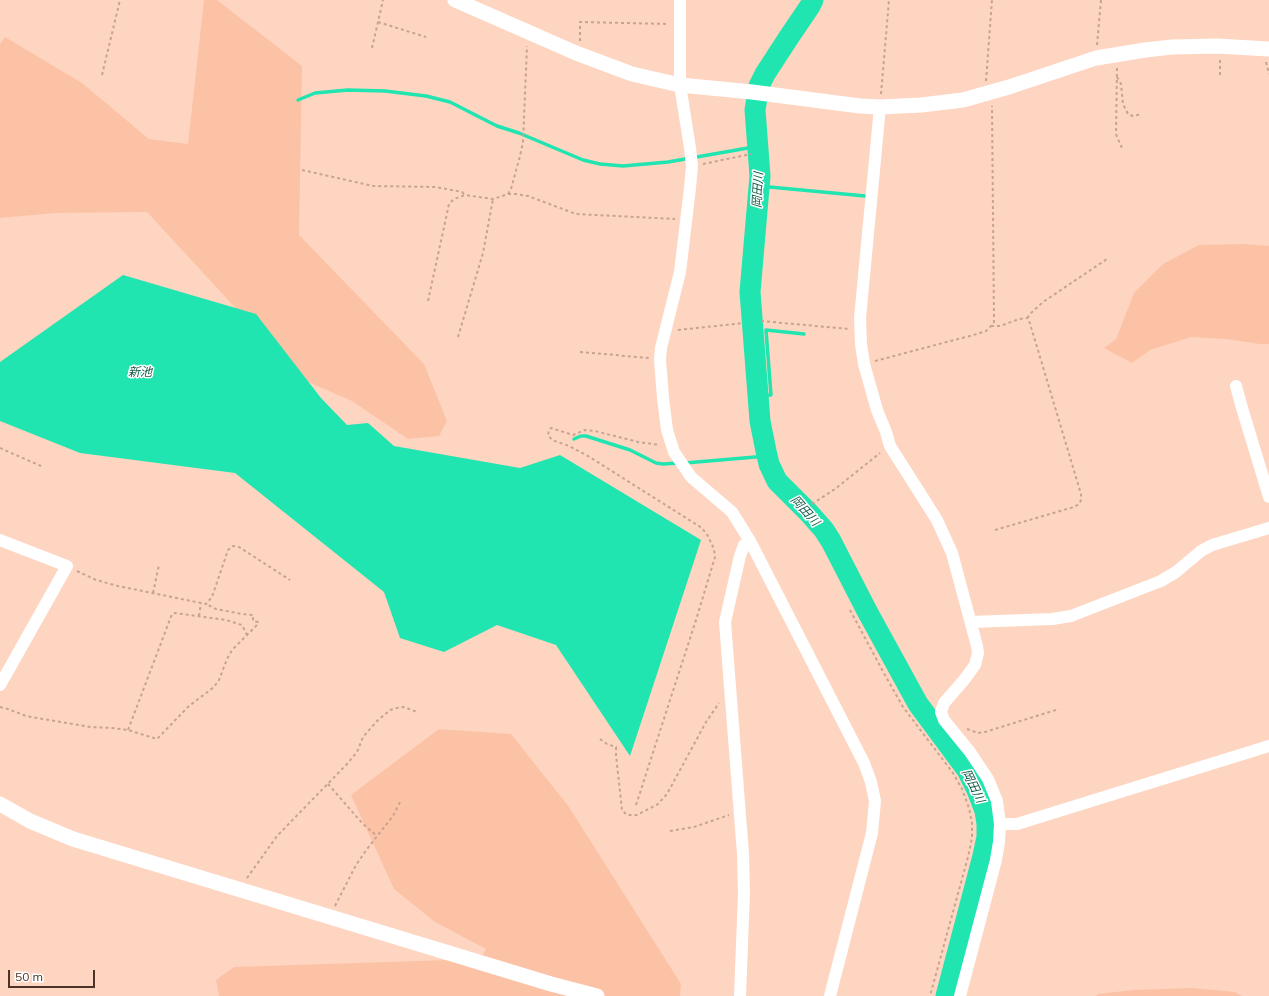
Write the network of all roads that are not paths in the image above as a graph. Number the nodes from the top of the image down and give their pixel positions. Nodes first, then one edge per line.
1 (455, 0) edge
2 (680, 0) edge
3 (1269, 49) edge
4 (680, 85) junction
5 (880, 107) junction
6 (1236, 386) dead end
7 (1269, 497) edge
8 (1269, 528) edge
9 (0, 540) edge
10 (750, 541) junction
11 (971, 622) junction
12 (0, 686) edge
13 (1269, 746) edge
14 (0, 804) edge
15 (1000, 824) junction
16 (597, 996) edge
17 (740, 996) edge
18 (830, 996) edge
19 (960, 996) edge

1 - 4 street
2 - 4 street
3 - 5 street
4 - 5 street
4 - 10 street
5 - 11 street
6 - 7 street
8 - 11 street
9 - 12 street
10 - 17 street
10 - 18 street
11 - 15 street
13 - 15 street
14 - 16 street
15 - 19 street

